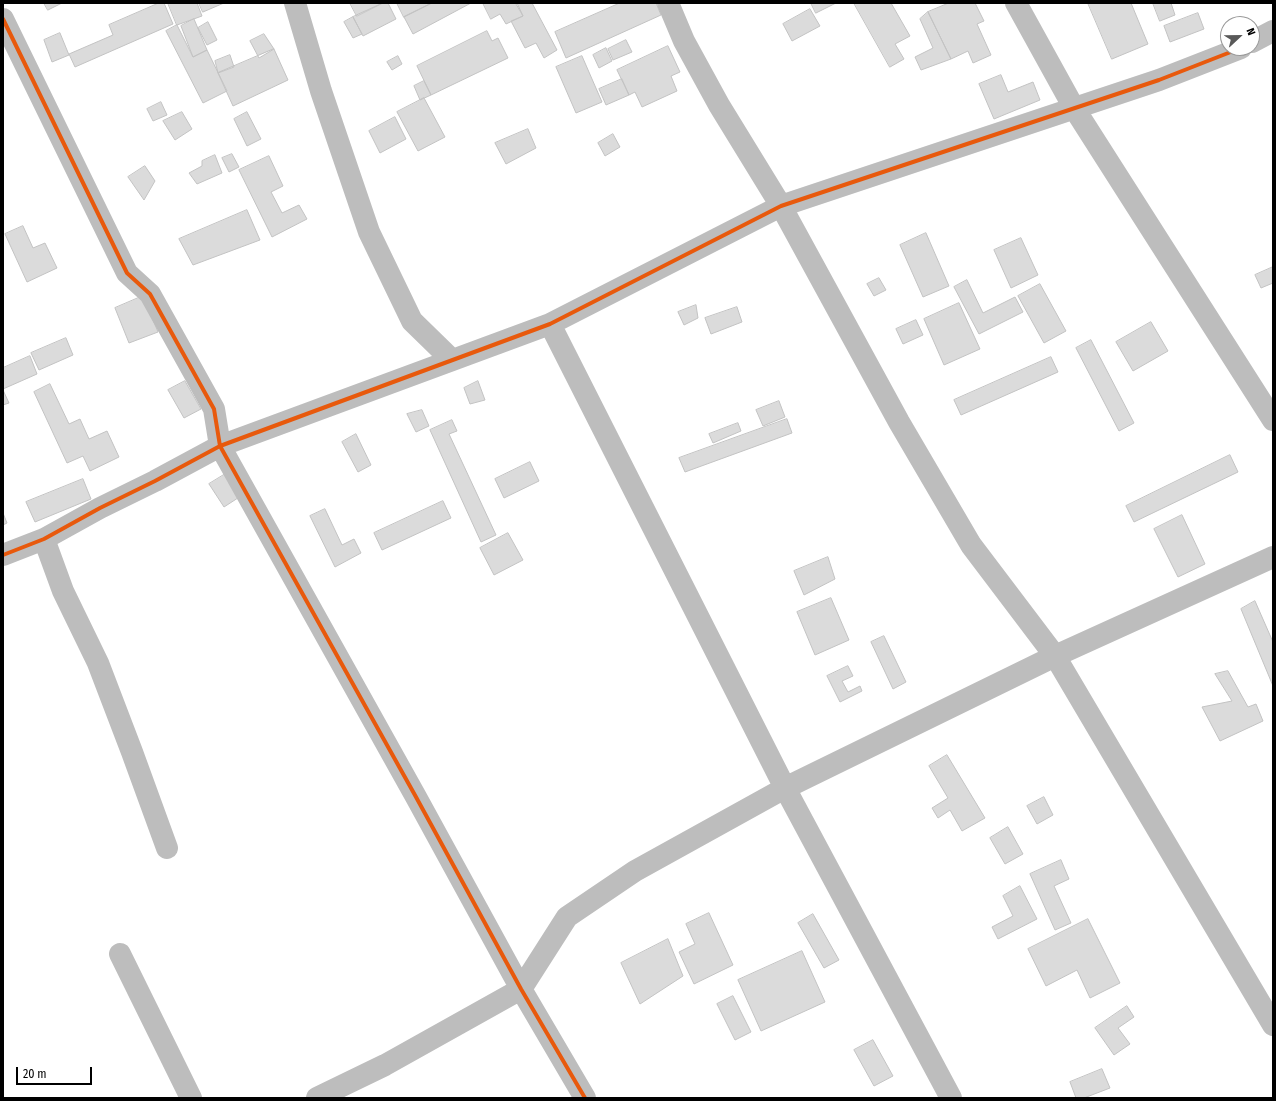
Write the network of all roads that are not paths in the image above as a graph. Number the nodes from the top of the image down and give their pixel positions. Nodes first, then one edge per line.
1 (295, 3) edge
2 (668, 3) edge
3 (1016, 3) edge
4 (3, 19) edge
5 (1273, 31) edge
6 (1260, 38) edge
7 (1220, 56) edge
8 (1074, 108) junction
9 (781, 206) junction
10 (550, 324) junction
11 (452, 360) junction
12 (1273, 420) edge
13 (220, 446) junction
14 (44, 539) junction
15 (3, 555) edge
16 (1273, 557) edge
17 (1055, 656) junction
18 (785, 788) junction
19 (167, 848) dead end
20 (120, 954) dead end
21 (521, 989) junction
22 (1273, 1025) edge
23 (191, 1098) edge
24 (318, 1098) edge
25 (585, 1098) edge
26 (951, 1098) edge

1 - 11 street
2 - 9 street
3 - 8 street
4 - 13 street
5 - 6 street
7 - 8 street
8 - 9 street
8 - 12 street
9 - 10 street
9 - 17 street
10 - 11 street
10 - 18 street
11 - 13 street
13 - 14 street
13 - 21 street
14 - 15 street
14 - 19 street
16 - 17 street
17 - 18 street
17 - 22 street
18 - 21 street
18 - 26 street
20 - 23 street
21 - 24 street
21 - 25 street

